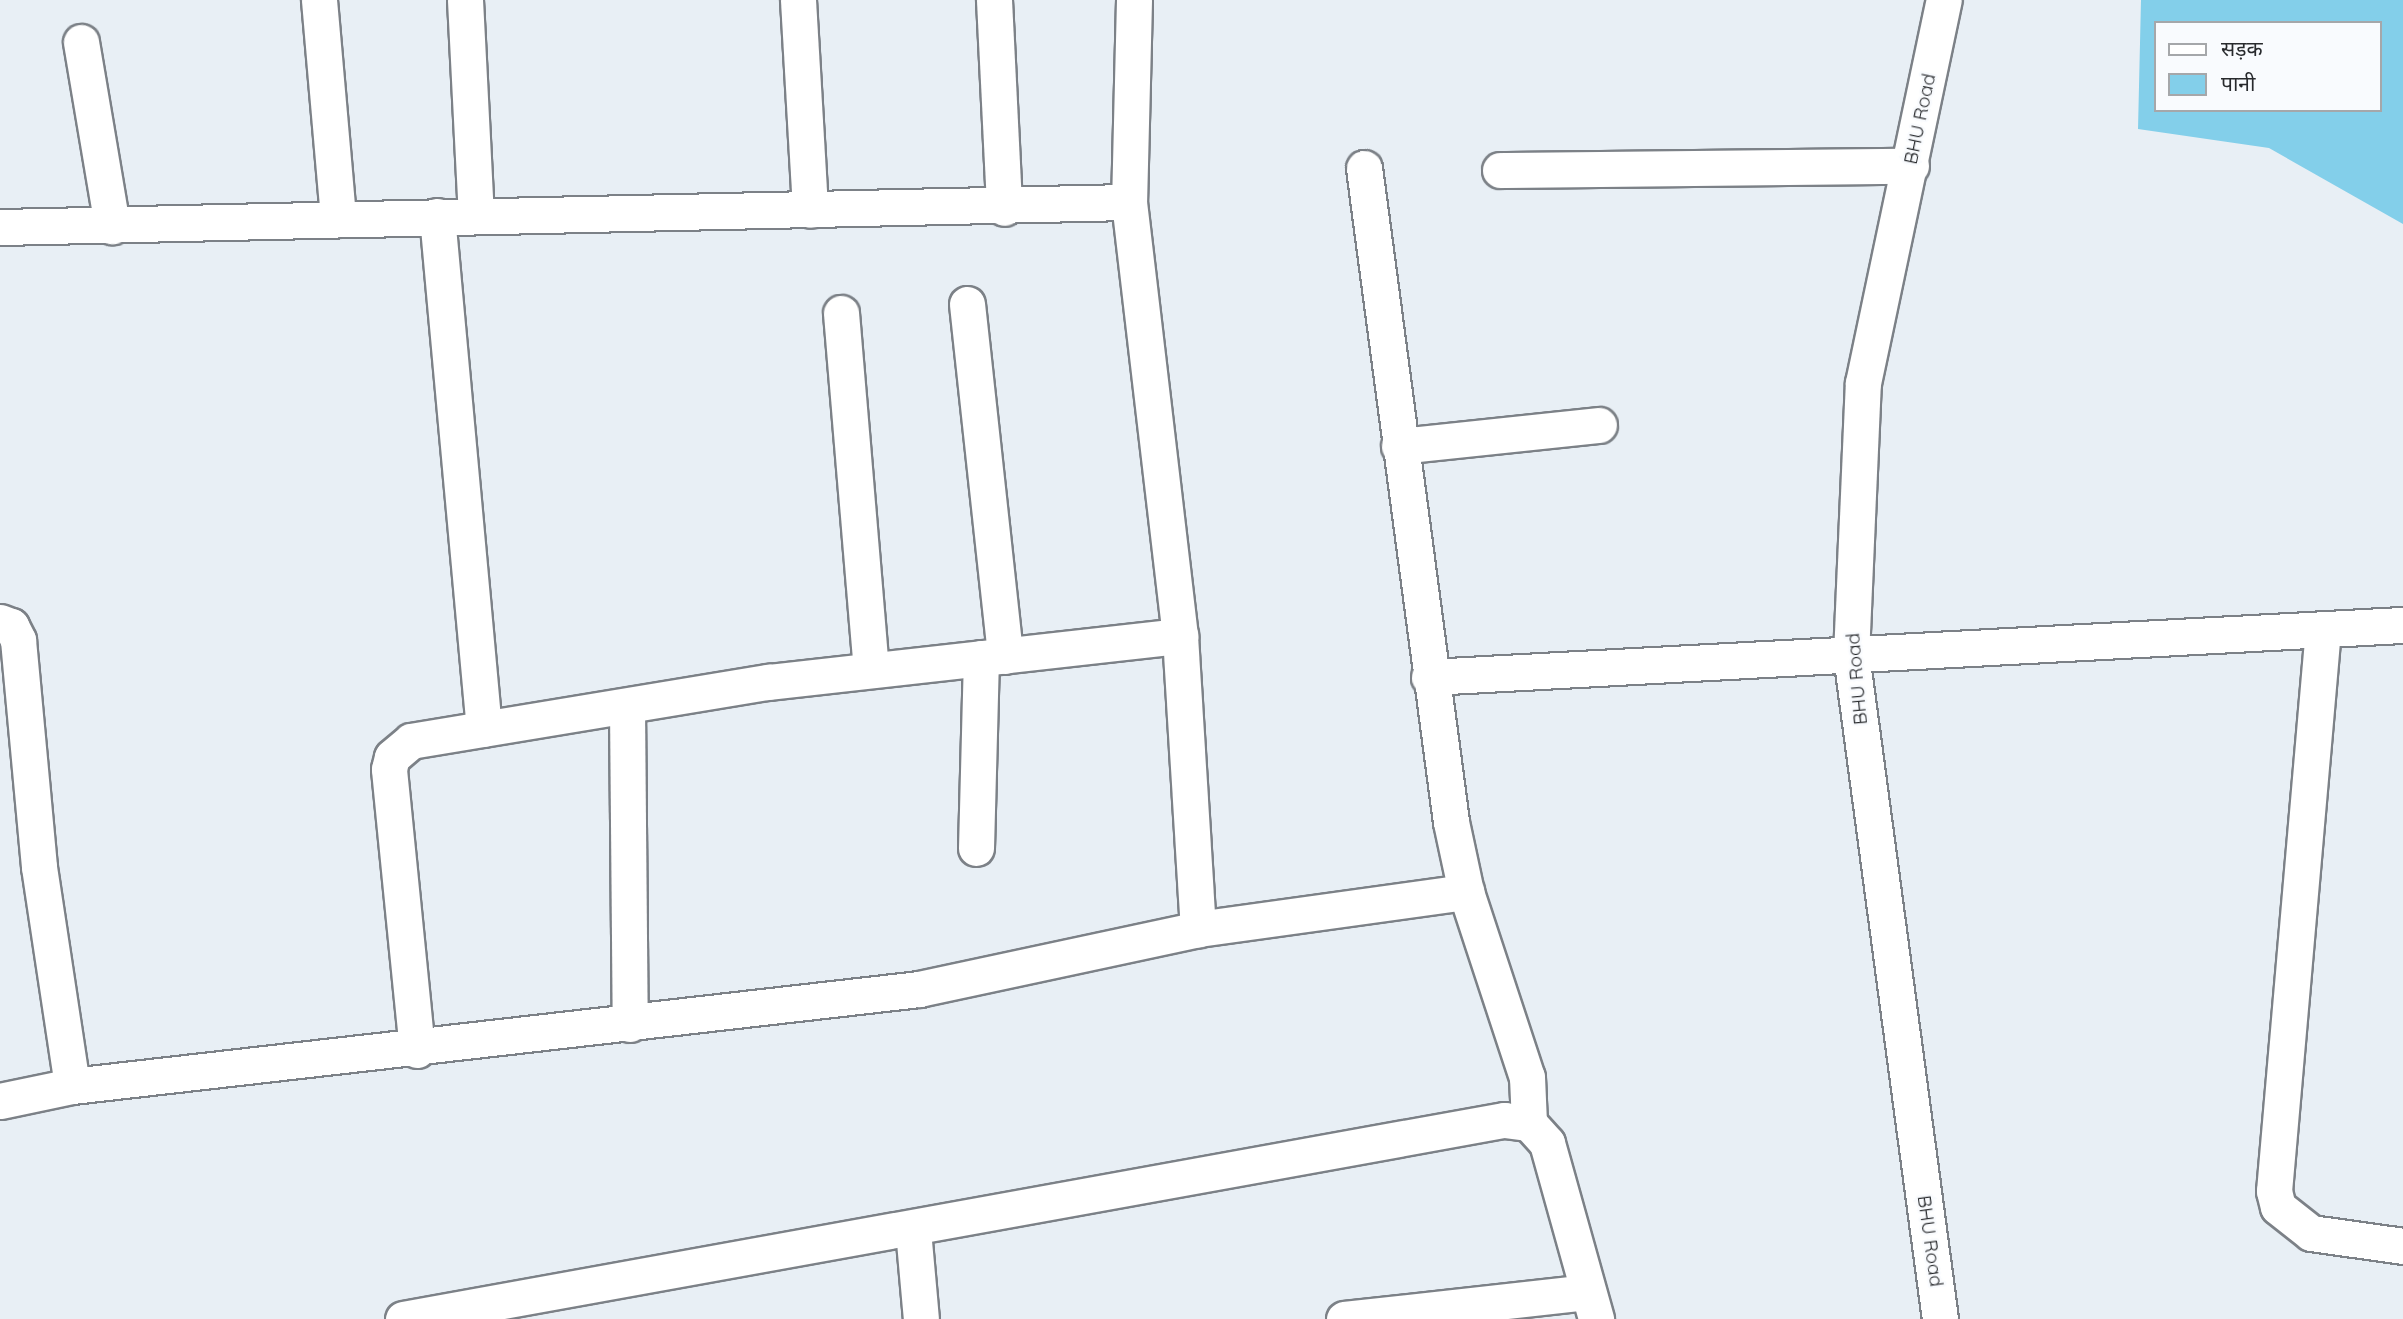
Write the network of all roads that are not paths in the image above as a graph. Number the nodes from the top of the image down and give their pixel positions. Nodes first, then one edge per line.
1 (319, 0) edge
2 (465, 0) edge
3 (798, 0) edge
4 (994, 0) edge
5 (1134, 0) edge
6 (1944, 0) edge
7 (81, 42) dead end
8 (1910, 166) junction
9 (1364, 168) dead end
10 (1500, 170) dead end
11 (1129, 202) junction
12 (1004, 208) junction
13 (810, 210) junction
14 (437, 216) junction
15 (476, 216) junction
16 (338, 219) junction
17 (113, 226) junction
18 (0, 228) edge
19 (967, 304) dead end
20 (841, 313) dead end
21 (1599, 425) dead end
22 (1399, 446) junction
23 (0, 622) edge
24 (2403, 625) edge
25 (2323, 629) junction
26 (1180, 636) junction
27 (1851, 655) junction
28 (993, 657) junction
29 (871, 670) junction
30 (1429, 677) junction
31 (627, 708) junction
32 (484, 730) junction
33 (976, 848) dead end
34 (1466, 892) junction
35 (1198, 929) junction
36 (630, 1024) junction
37 (417, 1050) junction
38 (72, 1086) junction
39 (0, 1101) edge
40 (1529, 1123) junction
41 (913, 1230) junction
42 (2403, 1246) edge
43 (1591, 1306) edge
44 (499, 1311) edge
45 (403, 1319) edge
46 (921, 1319) edge
47 (1344, 1319) edge
48 (1940, 1319) edge

1 - 16 street
2 - 15 street
3 - 13 street
4 - 12 street
5 - 11 street
6 - 8 street, BHU Road
7 - 17 street
8 - 10 street
8 - 27 street, BHU Road
9 - 22 street
11 - 12 street
11 - 26 street
12 - 13 street
13 - 15 street
14 - 15 street
14 - 16 street
14 - 32 street
16 - 17 street
17 - 18 street
19 - 28 street
20 - 29 street
21 - 22 street
22 - 30 street
23 - 38 street
24 - 25 street
25 - 27 street
25 - 42 street
26 - 28 street
26 - 35 street
27 - 30 street
27 - 48 street, BHU Road
28 - 29 street
28 - 33 street
29 - 31 street
30 - 34 street
31 - 32 street
31 - 36 street
32 - 37 street
34 - 35 street
34 - 40 street
35 - 36 street
36 - 37 street
37 - 38 street
38 - 39 street
40 - 41 street
40 - 43 street
41 - 44 street
41 - 46 street
43 - 47 street
44 - 45 street

